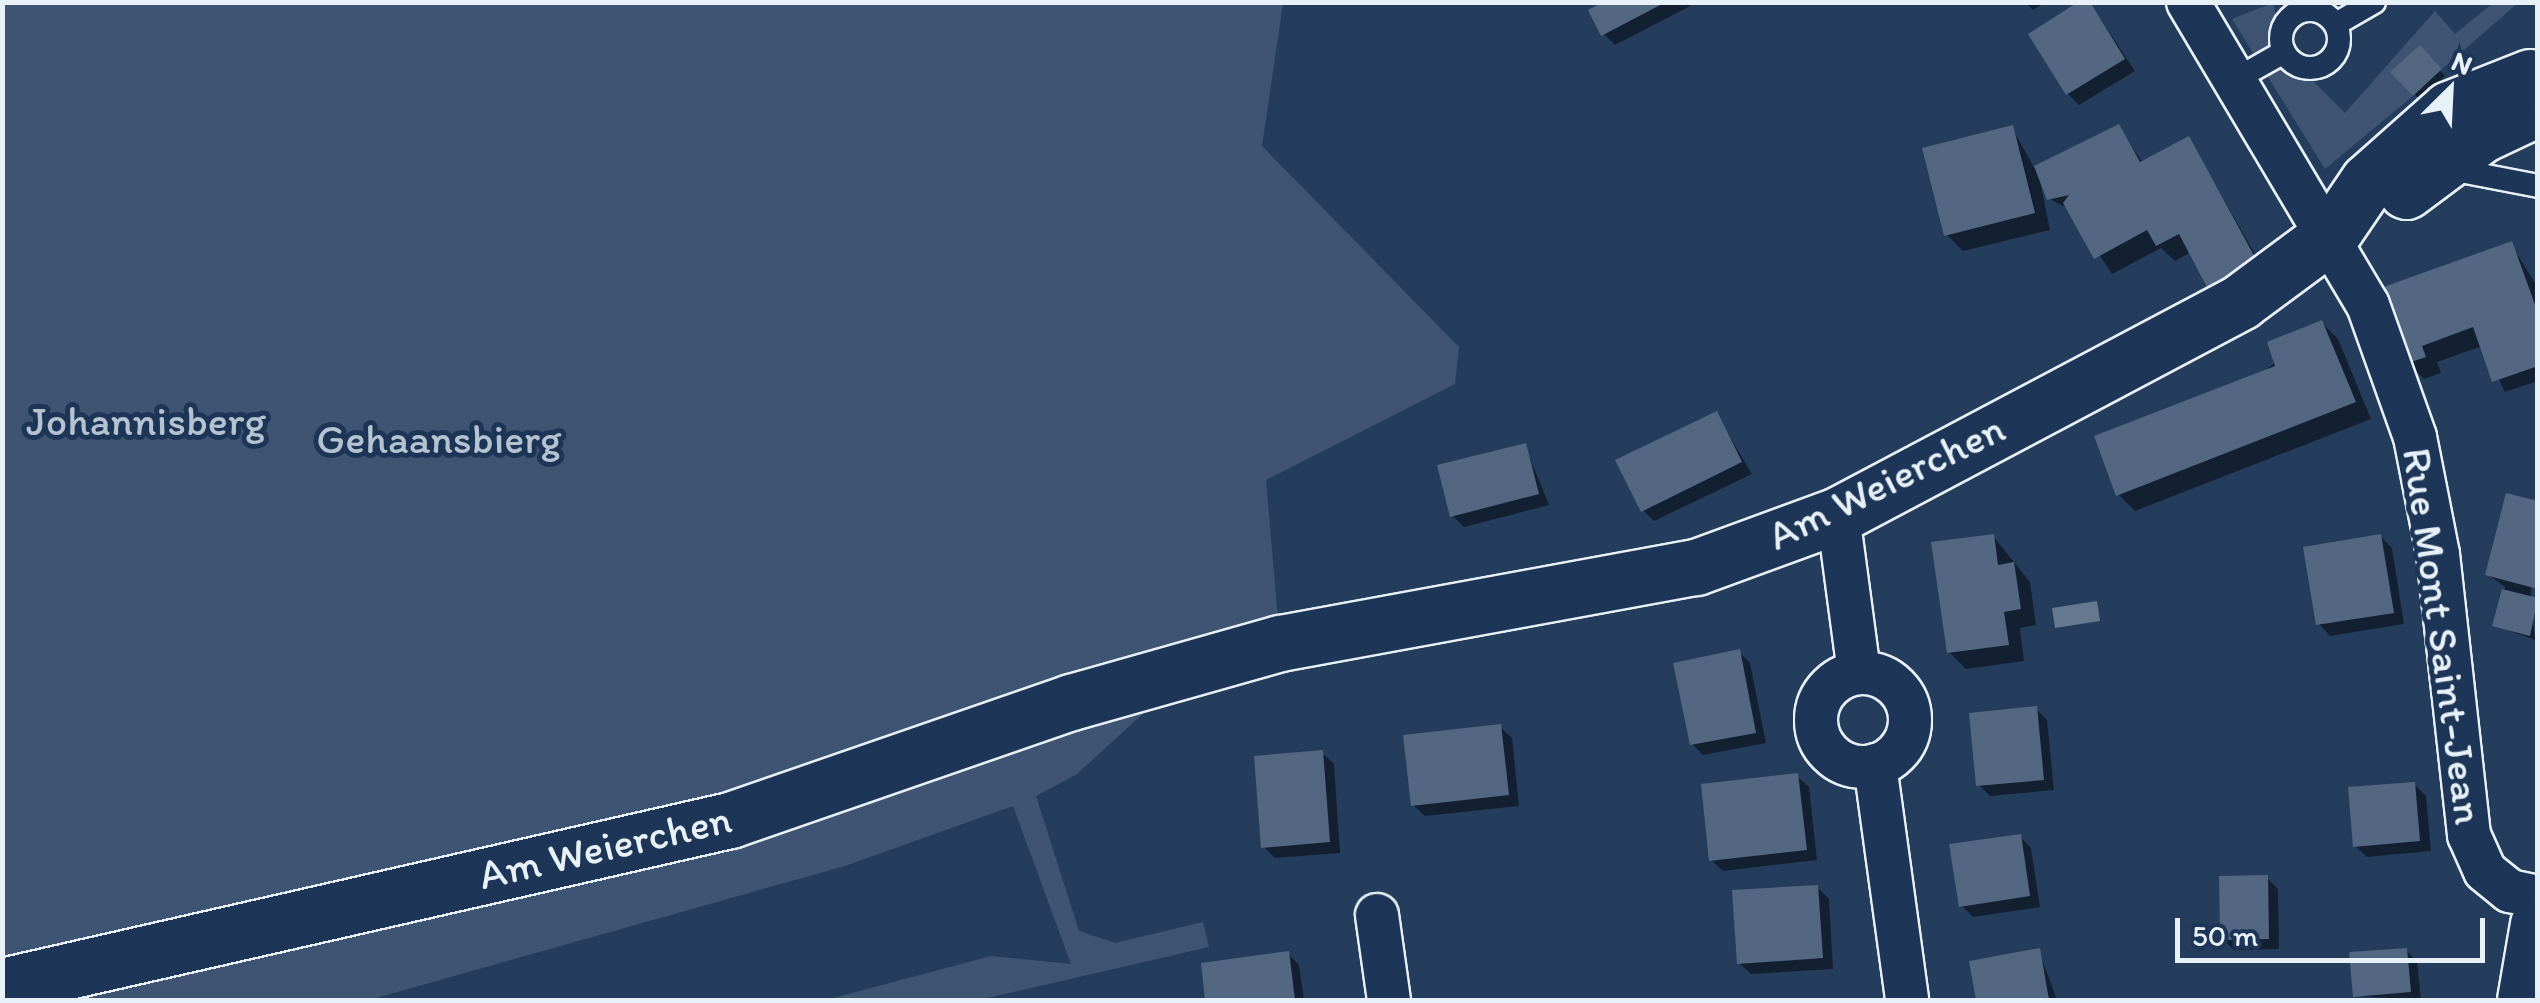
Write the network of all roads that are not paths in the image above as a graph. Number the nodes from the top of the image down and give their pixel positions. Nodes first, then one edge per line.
1 (2188, 2) edge
2 (2374, 2) edge
3 (2336, 24) junction
4 (2284, 52) junction
5 (2238, 78) junction
6 (2535, 86) edge
7 (2436, 167) junction
8 (2538, 186) edge
9 (2332, 234) junction
10 (1838, 515) junction
11 (1859, 672) junction
12 (1875, 766) junction
13 (2538, 897) edge
14 (1377, 915) dead end
15 (2538, 924) edge
16 (2, 986) edge
17 (1389, 1000) edge
18 (1908, 1000) edge
19 (2525, 1000) edge

1 - 5 street, Rue Mont Saint-Jean
2 - 3 lane
3 - 4 lane
3 - 4 lane
4 - 5 lane
5 - 9 street, Rue Mont Saint-Jean
6 - 7 main road
6 - 9 main road
7 - 8 lane
7 - 9 main road
9 - 10 main road, Am Weierchen
9 - 13 street, Rue Mont Saint-Jean
10 - 11 street
10 - 16 main road, Am Weierchen
11 - 12 street
11 - 12 street
12 - 18 street
14 - 17 street
15 - 19 main road

